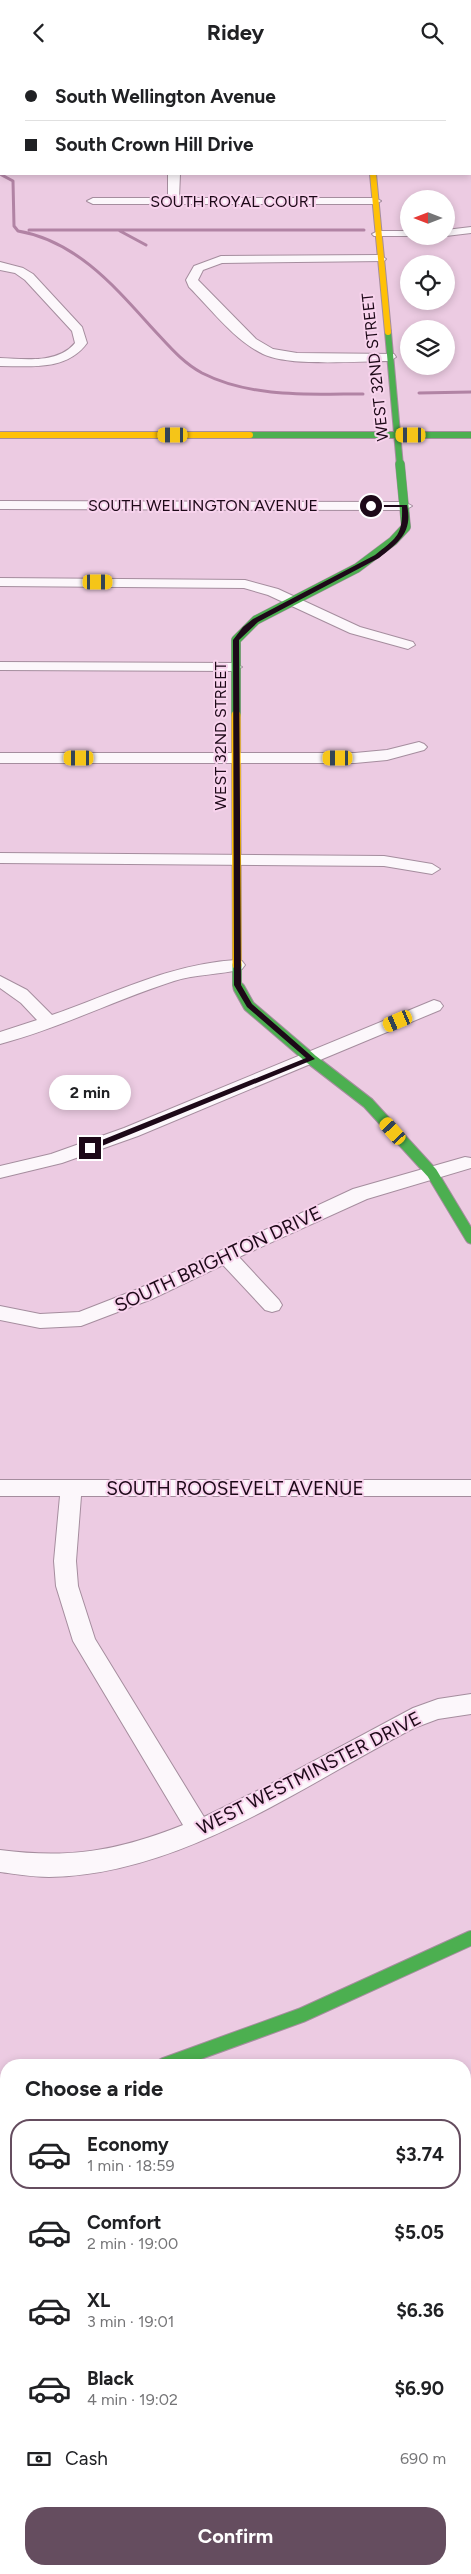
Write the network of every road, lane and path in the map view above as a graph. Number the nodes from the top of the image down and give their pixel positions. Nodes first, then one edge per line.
1 (174, 175) edge
2 (374, 175) edge
3 (93, 201) dead end
4 (172, 201) junction
5 (375, 201) junction
6 (471, 230) edge
7 (455, 232) edge
8 (378, 234) junction
9 (400, 234) edge
10 (380, 259) junction
11 (0, 266) edge
12 (390, 357) junction
13 (0, 363) edge
14 (0, 435) edge
15 (398, 435) junction
16 (471, 435) edge
17 (0, 505) edge
18 (405, 506) junction
19 (0, 582) edge
20 (291, 600) junction
21 (408, 645) dead end
22 (0, 666) edge
23 (235, 667) junction
24 (419, 747) dead end
25 (0, 758) edge
26 (236, 759) junction
27 (0, 858) edge
28 (236, 859) junction
29 (432, 869) dead end
30 (236, 965) junction
31 (0, 981) edge
32 (434, 1005) dead end
33 (49, 1023) junction
34 (0, 1038) edge
35 (311, 1059) junction
36 (465, 1163) dead end
37 (0, 1172) edge
38 (432, 1173) junction
39 (471, 1238) edge
40 (226, 1256) junction
41 (272, 1305) dead end
42 (0, 1313) edge
43 (0, 1488) edge
44 (70, 1488) junction
45 (471, 1488) edge
46 (471, 1704) edge
47 (199, 1830) junction
48 (0, 1861) edge
49 (471, 1938) edge
50 (181, 2059) edge

1 - 4 street
2 - 5 street, WEST 32ND STREET
3 - 4 street, SOUTH ROYAL COURT
4 - 5 street, SOUTH ROYAL COURT
5 - 8 street, WEST 32ND STREET
6 - 7 street
8 - 9 street
8 - 10 street, WEST 32ND STREET
10 - 12 street, WEST 32ND STREET
10 - 12 street
11 - 13 street
12 - 15 street, WEST 32ND STREET
14 - 15 street
15 - 16 street
15 - 18 street, WEST 32ND STREET
17 - 18 street, SOUTH WELLINGTON AVENUE
18 - 20 street, WEST 32ND STREET
19 - 20 street
20 - 21 street
20 - 23 street, WEST 32ND STREET
22 - 23 street
23 - 26 street, WEST 32ND STREET
24 - 26 street
25 - 26 street
26 - 28 street, WEST 32ND STREET
27 - 28 street
28 - 29 street
28 - 30 street, WEST 32ND STREET
30 - 33 street
30 - 35 street, WEST 32ND STREET
31 - 33 street
32 - 35 street
33 - 34 street
35 - 37 street
35 - 38 street, WEST 32ND STREET
36 - 38 street, SOUTH BRIGHTON DRIVE
38 - 39 street, WEST 32ND STREET
38 - 40 street, SOUTH BRIGHTON DRIVE
40 - 41 street
40 - 42 street, SOUTH BRIGHTON DRIVE
43 - 44 street, SOUTH ROOSEVELT AVENUE
44 - 45 street, SOUTH ROOSEVELT AVENUE
44 - 47 street
46 - 47 street, WEST WESTMINSTER DRIVE
47 - 48 street, WEST WESTMINSTER DRIVE
49 - 50 street

